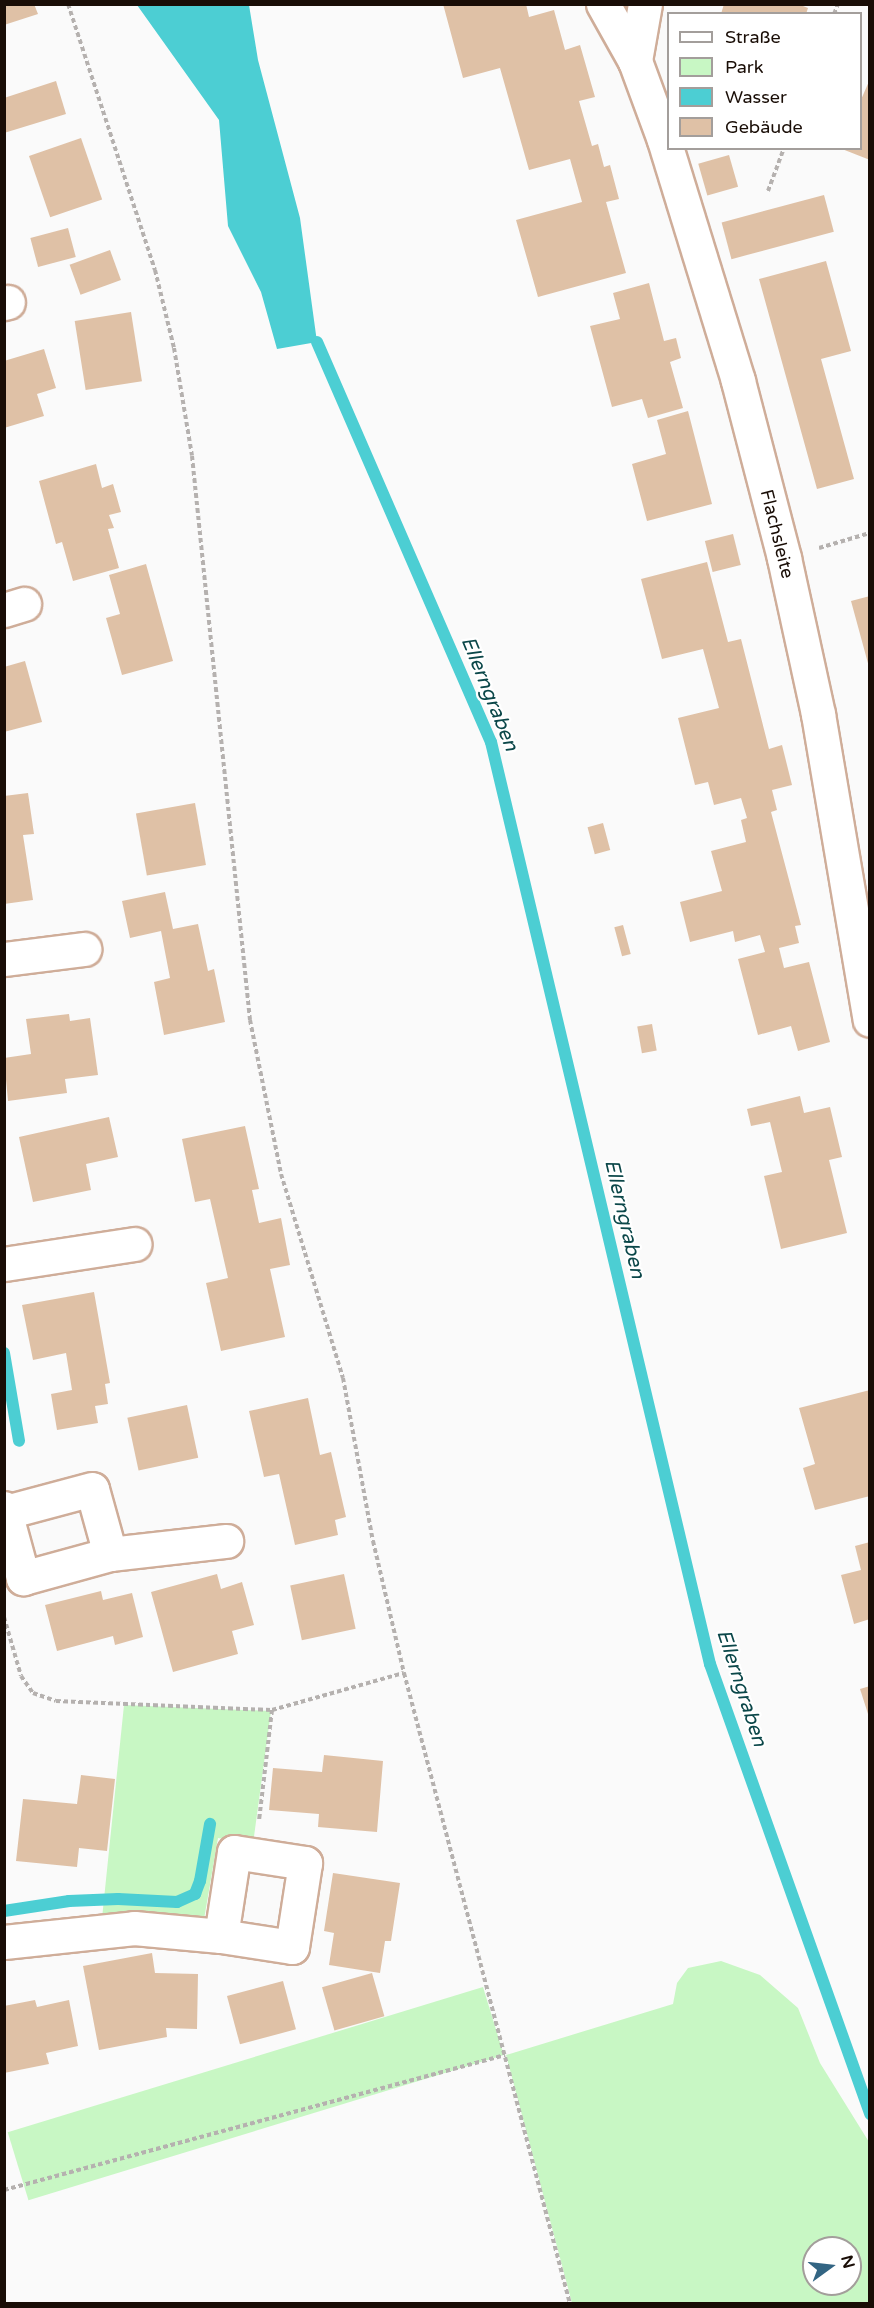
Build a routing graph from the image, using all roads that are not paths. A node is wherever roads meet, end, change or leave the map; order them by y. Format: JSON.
{"nodes":[{"id":1,"x":603,"y":4,"type":"edge"},
{"id":2,"x":645,"y":4,"type":"edge"},
{"id":3,"x":635,"y":61,"type":"junction"},
{"id":4,"x":667,"y":150,"type":"edge"},
{"id":5,"x":667,"y":150,"type":"edge"},
{"id":6,"x":84,"y":949,"type":"dead end"},
{"id":7,"x":4,"y":959,"type":"edge"},
{"id":8,"x":870,"y":1020,"type":"edge"},
{"id":9,"x":134,"y":1244,"type":"dead end"},
{"id":10,"x":4,"y":1264,"type":"edge"},
{"id":11,"x":5,"y":1510,"type":"edge"},
{"id":12,"x":226,"y":1541,"type":"dead end"},
{"id":13,"x":110,"y":1554,"type":"junction"},
{"id":14,"x":221,"y":1936,"type":"junction"},
{"id":15,"x":4,"y":1942,"type":"edge"}],
"edges":[{"from":1,"to":3,"type":"street","name":"Flachsleite"},
{"from":2,"to":3,"type":"street"},
{"from":3,"to":4,"type":"street","name":"Flachsleite"},
{"from":5,"to":8,"type":"street","name":"Flachsleite"},
{"from":6,"to":7,"type":"street"},
{"from":9,"to":10,"type":"street"},
{"from":11,"to":13,"type":"street"},
{"from":11,"to":13,"type":"street"},
{"from":12,"to":13,"type":"street"},
{"from":14,"to":14,"type":"street"},
{"from":14,"to":15,"type":"street"}]}
